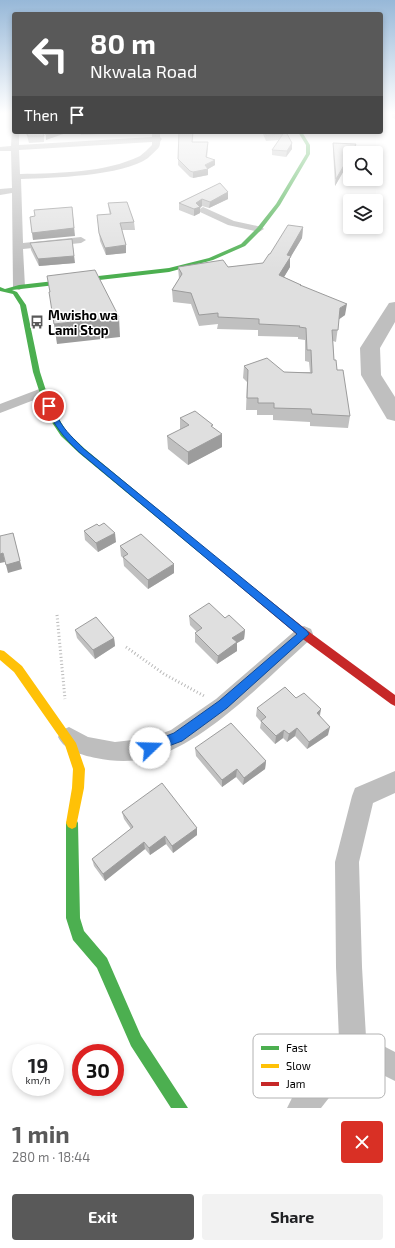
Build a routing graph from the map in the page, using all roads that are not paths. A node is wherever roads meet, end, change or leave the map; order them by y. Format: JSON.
{"nodes":[{"id":1,"x":16,"y":166,"type":"edge"},
{"id":2,"x":123,"y":166,"type":"edge"},
{"id":3,"x":301,"y":166,"type":"edge"},
{"id":4,"x":16,"y":178,"type":"junction"},
{"id":5,"x":17,"y":190,"type":"junction"},
{"id":6,"x":0,"y":192,"type":"edge"},
{"id":7,"x":203,"y":210,"type":"dead end"},
{"id":8,"x":259,"y":229,"type":"junction"},
{"id":9,"x":81,"y":240,"type":"dead end"},
{"id":10,"x":18,"y":246,"type":"junction"},
{"id":11,"x":10,"y":290,"type":"edge"},
{"id":12,"x":42,"y":392,"type":"junction"},
{"id":13,"x":0,"y":409,"type":"edge"},
{"id":14,"x":304,"y":634,"type":"junction"},
{"id":15,"x":0,"y":654,"type":"edge"},
{"id":16,"x":395,"y":701,"type":"edge"},
{"id":17,"x":69,"y":737,"type":"dead end"},
{"id":18,"x":395,"y":782,"type":"edge"},
{"id":19,"x":352,"y":1034,"type":"edge"},
{"id":20,"x":385,"y":1062,"type":"edge"},
{"id":21,"x":395,"y":1067,"type":"edge"},
{"id":22,"x":310,"y":1098,"type":"edge"},
{"id":23,"x":180,"y":1108,"type":"edge"},
{"id":24,"x":302,"y":1108,"type":"edge"}],
"edges":[{"from":1,"to":4,"type":"street"},
{"from":2,"to":4,"type":"street"},
{"from":3,"to":8,"type":"street"},
{"from":4,"to":5,"type":"street"},
{"from":5,"to":6,"type":"street"},
{"from":5,"to":10,"type":"street"},
{"from":7,"to":8,"type":"street"},
{"from":8,"to":11,"type":"street"},
{"from":9,"to":10,"type":"street"},
{"from":10,"to":11,"type":"street"},
{"from":11,"to":12,"type":"street"},
{"from":12,"to":13,"type":"street"},
{"from":12,"to":14,"type":"street"},
{"from":14,"to":16,"type":"street"},
{"from":14,"to":17,"type":"street"},
{"from":15,"to":23,"type":"street"},
{"from":18,"to":19,"type":"street"},
{"from":20,"to":21,"type":"street"},
{"from":22,"to":24,"type":"street"}]}
